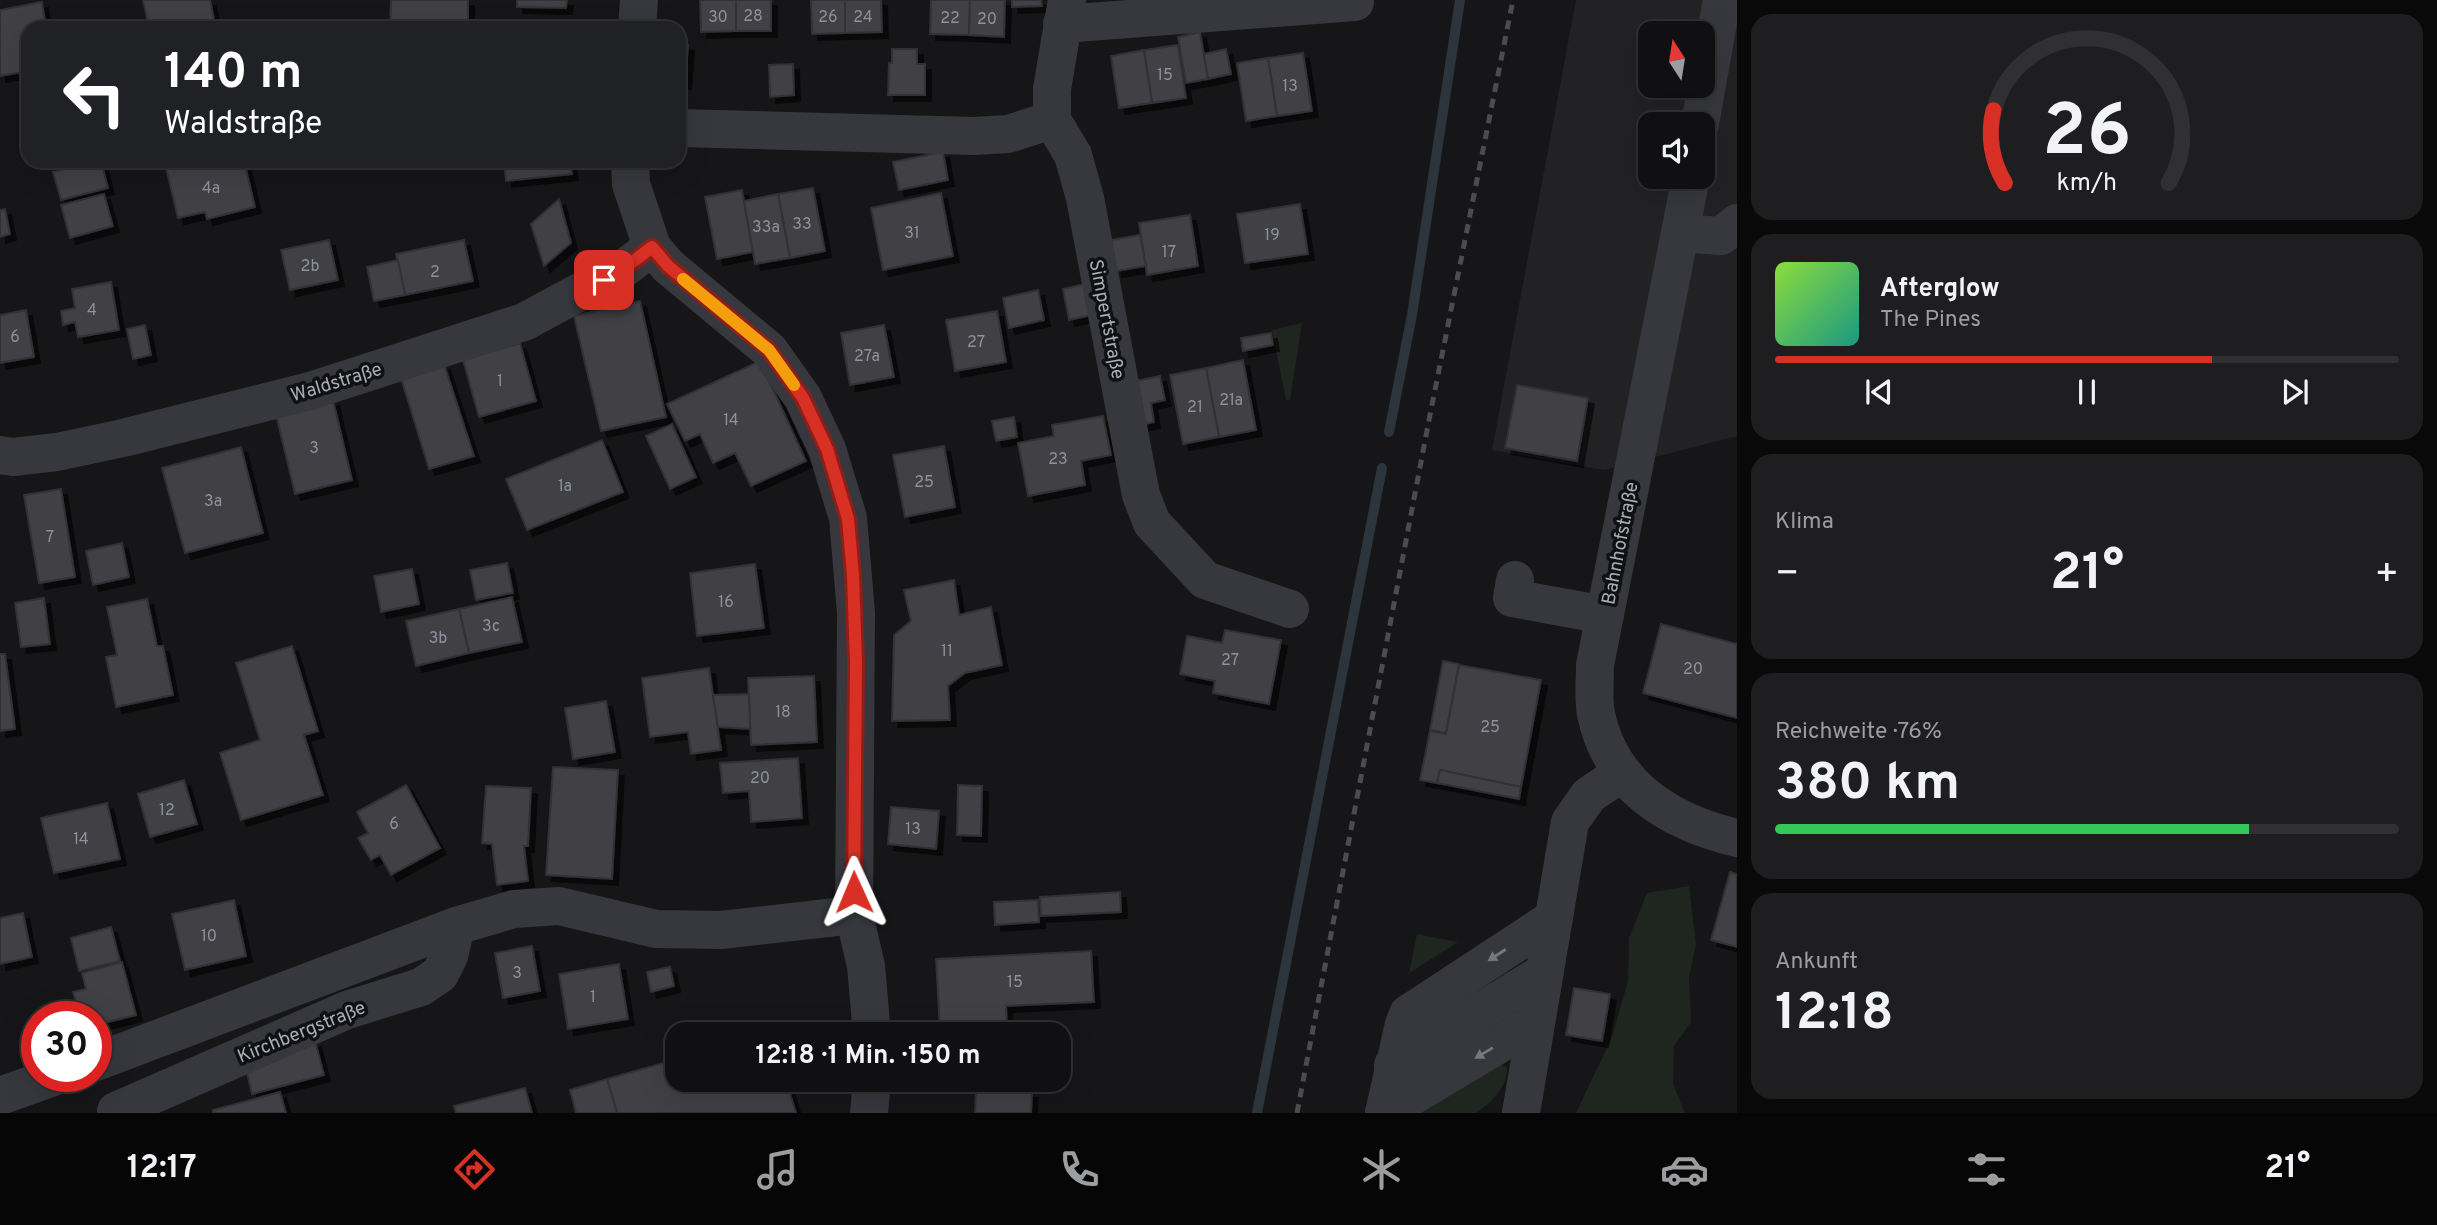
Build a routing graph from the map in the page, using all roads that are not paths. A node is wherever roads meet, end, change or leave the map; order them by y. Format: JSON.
{"nodes":[{"id":1,"x":639,"y":0,"type":"edge"},
{"id":2,"x":1722,"y":0,"type":"edge"},
{"id":3,"x":1355,"y":2,"type":"dead end"},
{"id":4,"x":1065,"y":12,"type":"edge"},
{"id":5,"x":638,"y":21,"type":"edge"},
{"id":6,"x":1702,"y":112,"type":"edge"},
{"id":7,"x":1052,"y":120,"type":"junction"},
{"id":8,"x":686,"y":128,"type":"edge"},
{"id":9,"x":630,"y":168,"type":"edge"},
{"id":10,"x":1689,"y":189,"type":"edge"},
{"id":11,"x":1737,"y":223,"type":"edge"},
{"id":12,"x":1680,"y":233,"type":"junction"},
{"id":13,"x":652,"y":247,"type":"junction"},
{"id":14,"x":0,"y":455,"type":"edge"},
{"id":15,"x":1515,"y":580,"type":"dead end"},
{"id":16,"x":1290,"y":609,"type":"dead end"},
{"id":17,"x":1605,"y":615,"type":"junction"},
{"id":18,"x":1622,"y":774,"type":"junction"},
{"id":19,"x":1737,"y":838,"type":"edge"},
{"id":20,"x":854,"y":915,"type":"junction"},
{"id":21,"x":1554,"y":918,"type":"junction"},
{"id":22,"x":456,"y":926,"type":"junction"},
{"id":23,"x":1545,"y":972,"type":"junction"},
{"id":24,"x":871,"y":1022,"type":"edge"},
{"id":25,"x":1536,"y":1022,"type":"junction"},
{"id":26,"x":112,"y":1056,"type":"edge"},
{"id":27,"x":1394,"y":1065,"type":"junction"},
{"id":28,"x":21,"y":1088,"type":"edge"},
{"id":29,"x":871,"y":1092,"type":"edge"},
{"id":30,"x":0,"y":1096,"type":"edge"},
{"id":31,"x":116,"y":1111,"type":"dead end"},
{"id":32,"x":869,"y":1113,"type":"edge"},
{"id":33,"x":1384,"y":1113,"type":"edge"},
{"id":34,"x":1521,"y":1113,"type":"edge"}],
"edges":[{"from":1,"to":5,"type":"street"},
{"from":2,"to":6,"type":"street"},
{"from":3,"to":4,"type":"street"},
{"from":4,"to":7,"type":"street"},
{"from":7,"to":8,"type":"street"},
{"from":7,"to":16,"type":"street","name":"Simpertstraße"},
{"from":9,"to":13,"type":"street"},
{"from":10,"to":12,"type":"street","name":"Bahnhofstraße"},
{"from":11,"to":12,"type":"street"},
{"from":12,"to":17,"type":"street","name":"Bahnhofstraße"},
{"from":13,"to":14,"type":"street","name":"Waldstraße"},
{"from":13,"to":20,"type":"street"},
{"from":15,"to":17,"type":"street"},
{"from":17,"to":18,"type":"street","name":"Bahnhofstraße"},
{"from":18,"to":19,"type":"street","name":"Bahnhofstraße"},
{"from":18,"to":21,"type":"street"},
{"from":20,"to":22,"type":"street"},
{"from":20,"to":24,"type":"street"},
{"from":21,"to":23,"type":"street"},
{"from":21,"to":27,"type":"street","one_way":true},
{"from":22,"to":26,"type":"street"},
{"from":22,"to":31,"type":"street","name":"Kirchbergstraße"},
{"from":23,"to":25,"type":"street"},
{"from":23,"to":27,"type":"street"},
{"from":25,"to":33,"type":"street","one_way":true},
{"from":25,"to":34,"type":"street"},
{"from":27,"to":33,"type":"street"},
{"from":28,"to":30,"type":"street"},
{"from":29,"to":32,"type":"street"}]}
